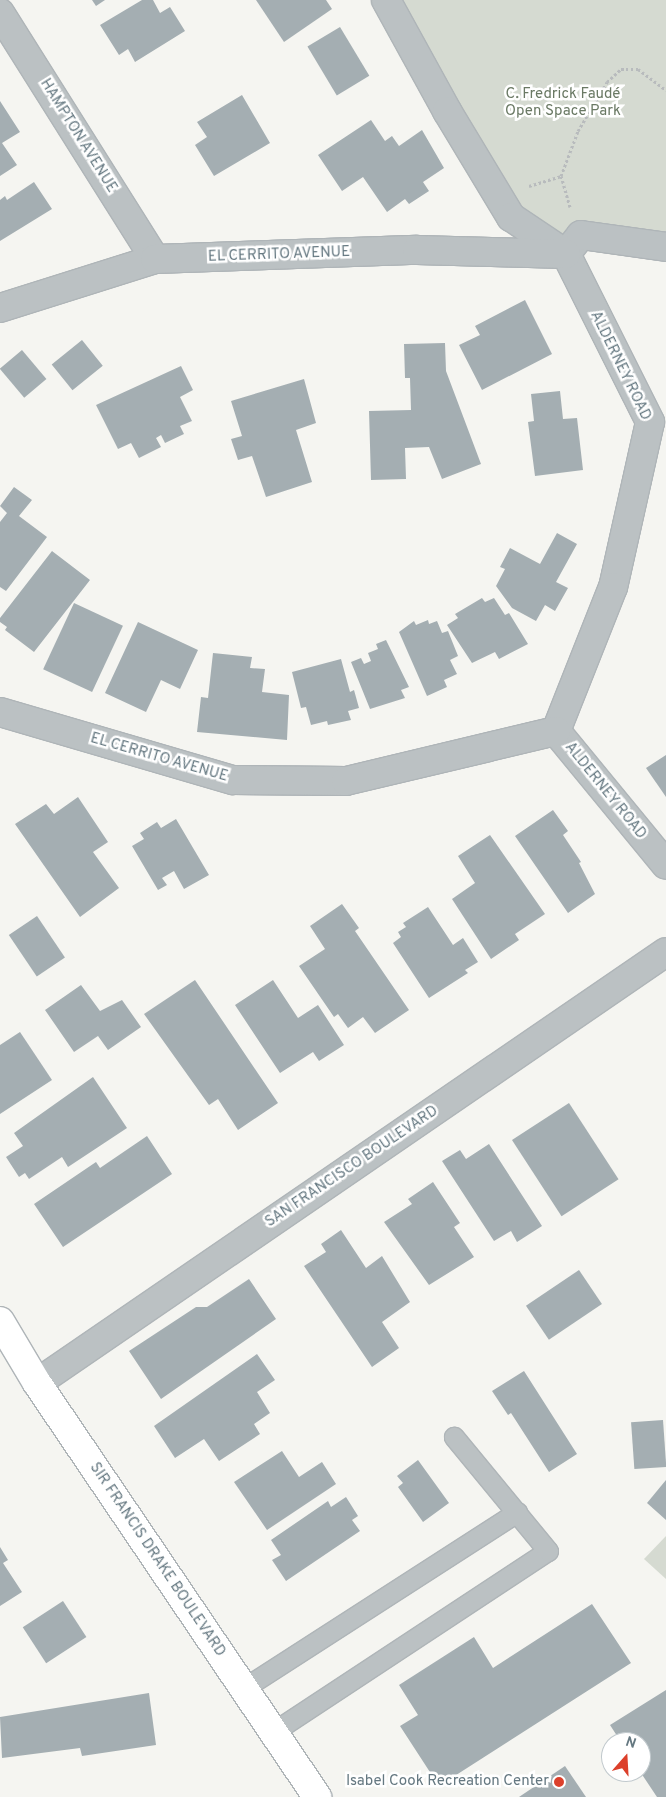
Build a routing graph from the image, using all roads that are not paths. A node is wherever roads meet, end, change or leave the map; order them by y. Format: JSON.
{"nodes":[{"id":1,"x":386,"y":0,"type":"edge"},
{"id":2,"x":0,"y":13,"type":"edge"},
{"id":3,"x":573,"y":245,"type":"junction"},
{"id":4,"x":666,"y":247,"type":"edge"},
{"id":5,"x":155,"y":259,"type":"junction"},
{"id":6,"x":0,"y":308,"type":"edge"},
{"id":7,"x":0,"y":712,"type":"edge"},
{"id":8,"x":556,"y":731,"type":"junction"},
{"id":9,"x":666,"y":865,"type":"edge"},
{"id":10,"x":666,"y":952,"type":"edge"},
{"id":11,"x":0,"y":1321,"type":"edge"},
{"id":12,"x":37,"y":1383,"type":"junction"},
{"id":13,"x":454,"y":1437,"type":"dead end"},
{"id":14,"x":517,"y":1512,"type":"junction"},
{"id":15,"x":244,"y":1688,"type":"junction"},
{"id":16,"x":273,"y":1732,"type":"junction"},
{"id":17,"x":317,"y":1797,"type":"edge"}],
"edges":[{"from":1,"to":3,"type":"street","name":"ALDERNEY ROAD"},
{"from":2,"to":5,"type":"street","name":"HAMPTON AVENUE"},
{"from":3,"to":4,"type":"street","name":"EL CERRITO AVENUE"},
{"from":3,"to":5,"type":"street","name":"EL CERRITO AVENUE"},
{"from":3,"to":8,"type":"street","name":"ALDERNEY ROAD"},
{"from":5,"to":6,"type":"street","name":"EL CERRITO AVENUE"},
{"from":7,"to":8,"type":"street","name":"EL CERRITO AVENUE"},
{"from":8,"to":9,"type":"street","name":"ALDERNEY ROAD"},
{"from":10,"to":12,"type":"street","name":"SAN FRANCISCO BOULEVARD"},
{"from":11,"to":12,"type":"main road","name":"SIR FRANCIS DRAKE BOULEVARD"},
{"from":12,"to":15,"type":"main road","name":"SIR FRANCIS DRAKE BOULEVARD"},
{"from":13,"to":14,"type":"lane"},
{"from":14,"to":15,"type":"lane"},
{"from":14,"to":16,"type":"lane"},
{"from":15,"to":16,"type":"main road","name":"SIR FRANCIS DRAKE BOULEVARD"},
{"from":16,"to":17,"type":"main road","name":"SIR FRANCIS DRAKE BOULEVARD"}]}
